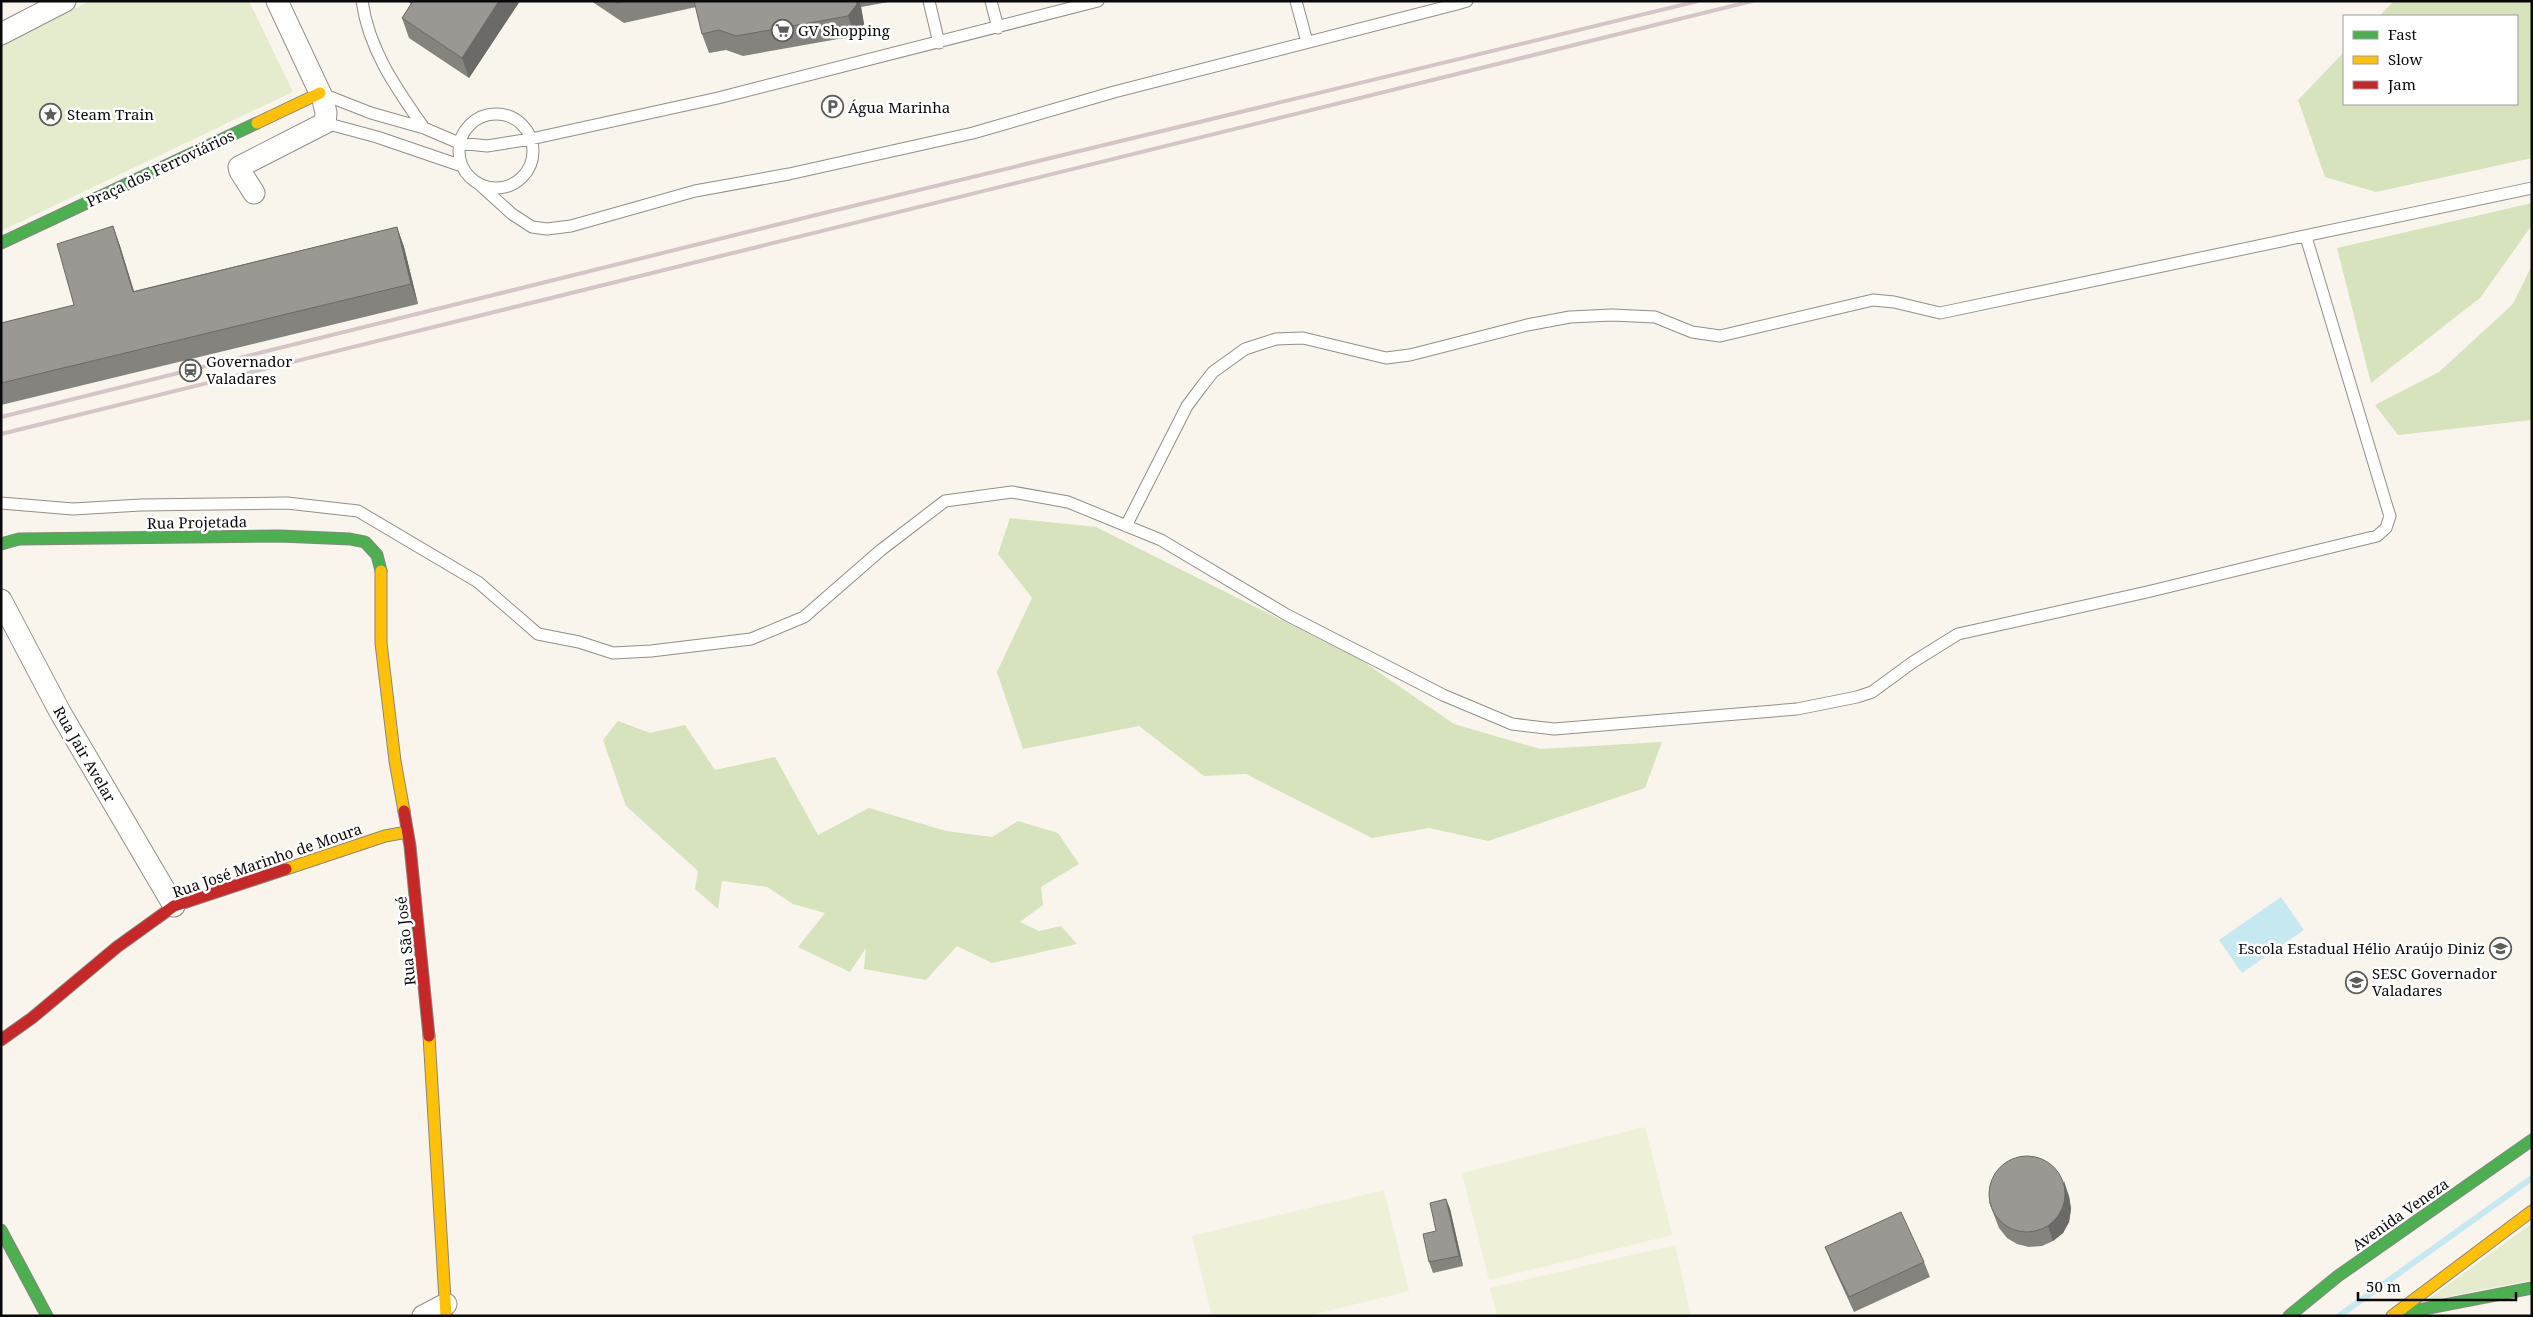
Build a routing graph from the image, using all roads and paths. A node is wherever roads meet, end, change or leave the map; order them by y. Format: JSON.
{"nodes":[{"id":1,"x":65,"y":1,"type":"edge"},
{"id":2,"x":276,"y":1,"type":"edge"},
{"id":3,"x":362,"y":1,"type":"edge"},
{"id":4,"x":929,"y":1,"type":"edge"},
{"id":5,"x":991,"y":1,"type":"edge"},
{"id":6,"x":1098,"y":1,"type":"edge"},
{"id":7,"x":1296,"y":1,"type":"edge"},
{"id":8,"x":1457,"y":2,"type":"edge"},
{"id":9,"x":998,"y":28,"type":"junction"},
{"id":10,"x":1,"y":34,"type":"edge"},
{"id":11,"x":1307,"y":42,"type":"junction"},
{"id":12,"x":940,"y":43,"type":"junction"},
{"id":13,"x":320,"y":93,"type":"junction"},
{"id":14,"x":325,"y":123,"type":"junction"},
{"id":15,"x":424,"y":128,"type":"junction"},
{"id":16,"x":531,"y":139,"type":"junction"},
{"id":17,"x":460,"y":144,"type":"junction"},
{"id":18,"x":462,"y":166,"type":"junction"},
{"id":19,"x":479,"y":184,"type":"junction"},
{"id":20,"x":2532,"y":188,"type":"edge"},
{"id":21,"x":254,"y":193,"type":"dead end"},
{"id":22,"x":2306,"y":237,"type":"junction"},
{"id":23,"x":1,"y":243,"type":"edge"},
{"id":24,"x":1,"y":503,"type":"edge"},
{"id":25,"x":1126,"y":526,"type":"junction"},
{"id":26,"x":1,"y":544,"type":"edge"},
{"id":27,"x":381,"y":566,"type":"joint"},
{"id":28,"x":1,"y":600,"type":"edge"},
{"id":29,"x":407,"y":832,"type":"junction"},
{"id":30,"x":174,"y":906,"type":"junction"},
{"id":31,"x":1,"y":1040,"type":"edge"},
{"id":32,"x":2532,"y":1140,"type":"edge"},
{"id":33,"x":2532,"y":1211,"type":"edge"},
{"id":34,"x":1,"y":1230,"type":"edge"},
{"id":35,"x":2532,"y":1288,"type":"edge"},
{"id":36,"x":446,"y":1310,"type":"edge"},
{"id":37,"x":47,"y":1316,"type":"edge"},
{"id":38,"x":423,"y":1316,"type":"edge"},
{"id":39,"x":2289,"y":1316,"type":"edge"},
{"id":40,"x":2392,"y":1316,"type":"edge"}],
"edges":[{"from":1,"to":10,"type":"street"},
{"from":2,"to":13,"type":"street"},
{"from":3,"to":15,"type":"lane"},
{"from":4,"to":12,"type":"lane"},
{"from":5,"to":9,"type":"lane"},
{"from":6,"to":9,"type":"lane"},
{"from":7,"to":11,"type":"lane"},
{"from":8,"to":11,"type":"lane"},
{"from":9,"to":12,"type":"lane"},
{"from":11,"to":19,"type":"lane"},
{"from":12,"to":16,"type":"lane"},
{"from":13,"to":14,"type":"street"},
{"from":13,"to":15,"type":"lane"},
{"from":13,"to":23,"type":"street","name":"Praça dos Ferroviários"},
{"from":14,"to":18,"type":"lane"},
{"from":14,"to":21,"type":"street"},
{"from":15,"to":17,"type":"lane"},
{"from":16,"to":17,"type":"lane"},
{"from":16,"to":17,"type":"lane"},
{"from":16,"to":19,"type":"lane"},
{"from":17,"to":18,"type":"lane"},
{"from":18,"to":19,"type":"lane"},
{"from":20,"to":22,"type":"lane"},
{"from":22,"to":25,"type":"lane"},
{"from":22,"to":25,"type":"lane"},
{"from":24,"to":25,"type":"lane"},
{"from":26,"to":27,"type":"street","name":"Rua Projetada"},
{"from":27,"to":29,"type":"street","name":"Rua São José"},
{"from":28,"to":30,"type":"street","name":"Rua Jair Avelar"},
{"from":29,"to":30,"type":"street","name":"Rua José Marinho de Moura"},
{"from":29,"to":36,"type":"street","name":"Rua São José"},
{"from":30,"to":31,"type":"street","name":"Rua José Marinho de Moura"},
{"from":32,"to":39,"type":"street","name":"Avenida Veneza"},
{"from":33,"to":40,"type":"street"},
{"from":34,"to":37,"type":"street"},
{"from":35,"to":40,"type":"street"},
{"from":36,"to":38,"type":"street"}]}
